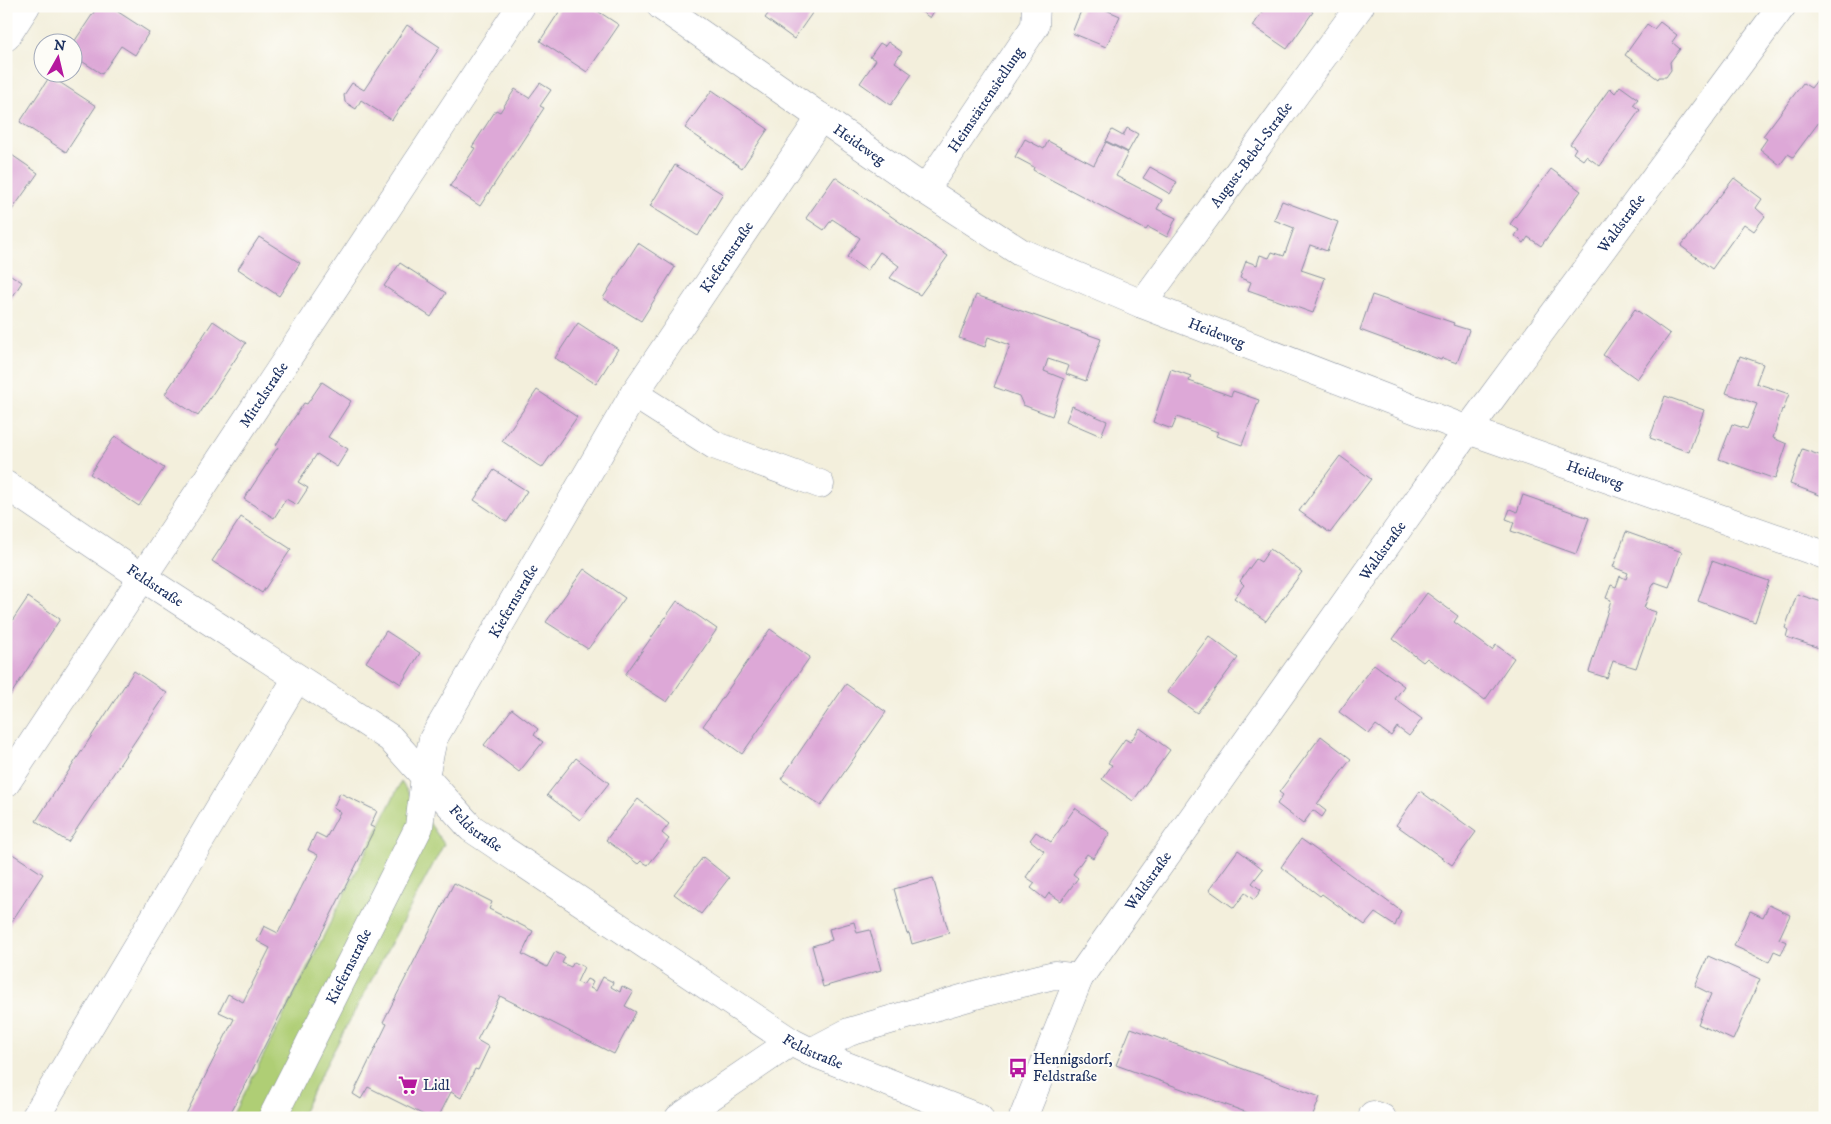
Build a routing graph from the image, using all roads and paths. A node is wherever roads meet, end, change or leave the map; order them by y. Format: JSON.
{"nodes":[{"id":1,"x":26,"y":6,"type":"edge"},
{"id":2,"x":521,"y":6,"type":"edge"},
{"id":3,"x":661,"y":6,"type":"edge"},
{"id":4,"x":1036,"y":6,"type":"edge"},
{"id":5,"x":1360,"y":6,"type":"edge"},
{"id":6,"x":1782,"y":6,"type":"edge"},
{"id":7,"x":6,"y":37,"type":"edge"},
{"id":8,"x":821,"y":117,"type":"junction"},
{"id":9,"x":925,"y":190,"type":"junction"},
{"id":10,"x":1142,"y":304,"type":"junction"},
{"id":11,"x":634,"y":394,"type":"junction"},
{"id":12,"x":1468,"y":430,"type":"junction"},
{"id":13,"x":820,"y":484,"type":"dead end"},
{"id":14,"x":6,"y":485,"type":"edge"},
{"id":15,"x":1825,"y":556,"type":"edge"},
{"id":16,"x":142,"y":577,"type":"junction"},
{"id":17,"x":297,"y":678,"type":"junction"},
{"id":18,"x":425,"y":776,"type":"junction"},
{"id":19,"x":6,"y":783,"type":"edge"},
{"id":20,"x":1079,"y":978,"type":"junction"},
{"id":21,"x":801,"y":1047,"type":"junction"},
{"id":22,"x":35,"y":1118,"type":"edge"},
{"id":23,"x":272,"y":1118,"type":"edge"},
{"id":24,"x":679,"y":1118,"type":"edge"},
{"id":25,"x":979,"y":1118,"type":"edge"},
{"id":26,"x":1024,"y":1118,"type":"edge"}],
"edges":[{"from":1,"to":7,"type":"street"},
{"from":2,"to":16,"type":"street","name":"Mittelstraße"},
{"from":3,"to":8,"type":"street","name":"Heideweg"},
{"from":4,"to":9,"type":"street","name":"Heimstättensiedlung"},
{"from":5,"to":10,"type":"street","name":"August-Bebel-Straße"},
{"from":6,"to":12,"type":"street","name":"Waldstraße"},
{"from":8,"to":9,"type":"street","name":"Heideweg"},
{"from":8,"to":11,"type":"street","name":"Kiefernstraße"},
{"from":9,"to":10,"type":"street","name":"Heideweg"},
{"from":10,"to":12,"type":"street","name":"Heideweg"},
{"from":11,"to":13,"type":"street"},
{"from":11,"to":18,"type":"street","name":"Kiefernstraße"},
{"from":12,"to":15,"type":"street","name":"Heideweg"},
{"from":12,"to":20,"type":"street","name":"Waldstraße"},
{"from":14,"to":16,"type":"street","name":"Feldstraße"},
{"from":16,"to":17,"type":"street","name":"Feldstraße"},
{"from":16,"to":19,"type":"street","name":"Mittelstraße"},
{"from":17,"to":18,"type":"street","name":"Feldstraße"},
{"from":17,"to":22,"type":"street"},
{"from":18,"to":21,"type":"street","name":"Feldstraße"},
{"from":18,"to":23,"type":"street","name":"Kiefernstraße"},
{"from":20,"to":21,"type":"street"},
{"from":20,"to":26,"type":"street","name":"Waldstraße"},
{"from":21,"to":24,"type":"street"},
{"from":21,"to":25,"type":"street","name":"Feldstraße"}]}
